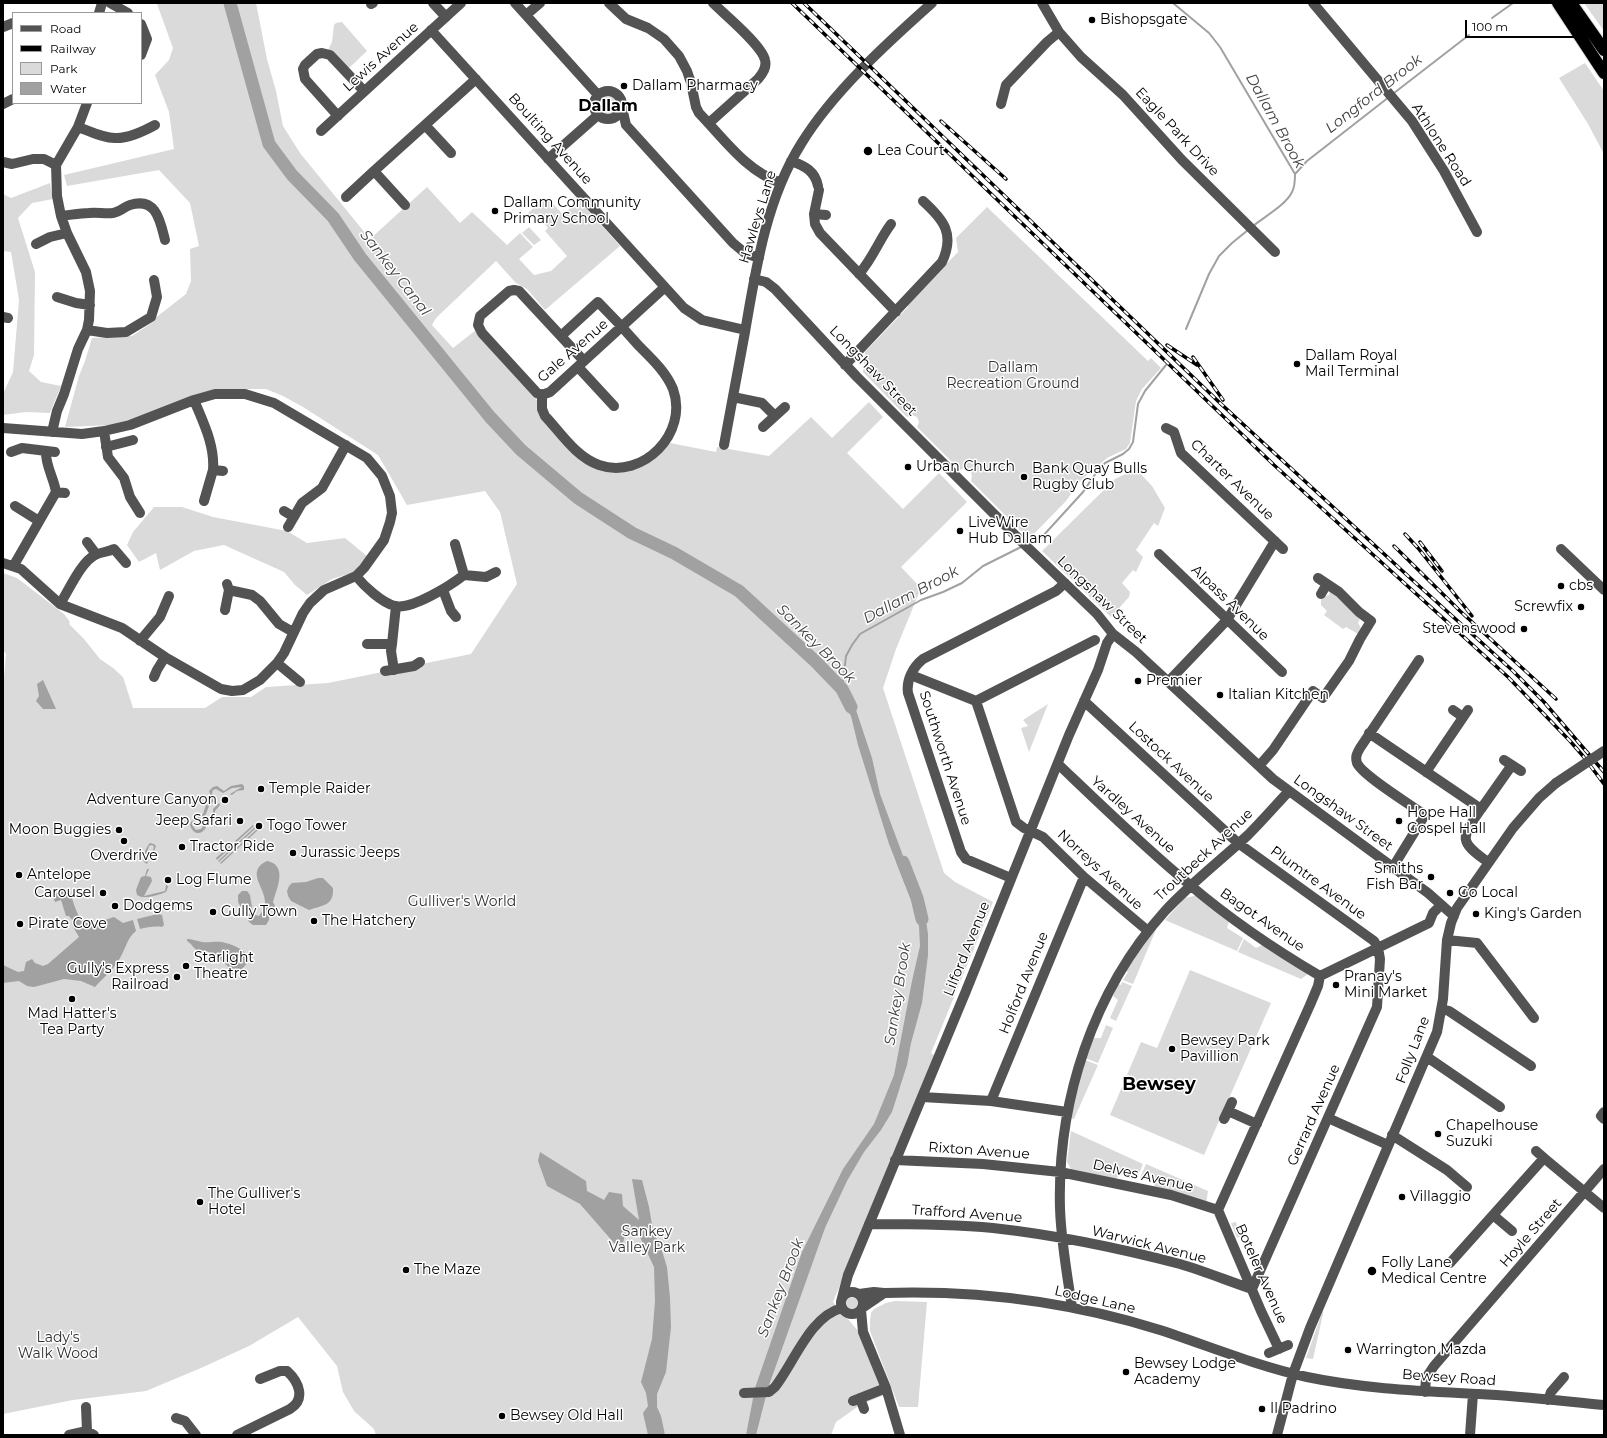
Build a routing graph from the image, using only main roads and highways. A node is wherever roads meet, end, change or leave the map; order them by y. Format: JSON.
{"nodes":[{"id":1,"x":1558,"y":3,"type":"edge"},
{"id":2,"x":1571,"y":3,"type":"edge"},
{"id":3,"x":1604,"y":50,"type":"edge"},
{"id":4,"x":1604,"y":73,"type":"edge"}],
"edges":[{"from":1,"to":4,"type":"highway"},
{"from":2,"to":3,"type":"highway"}]}
